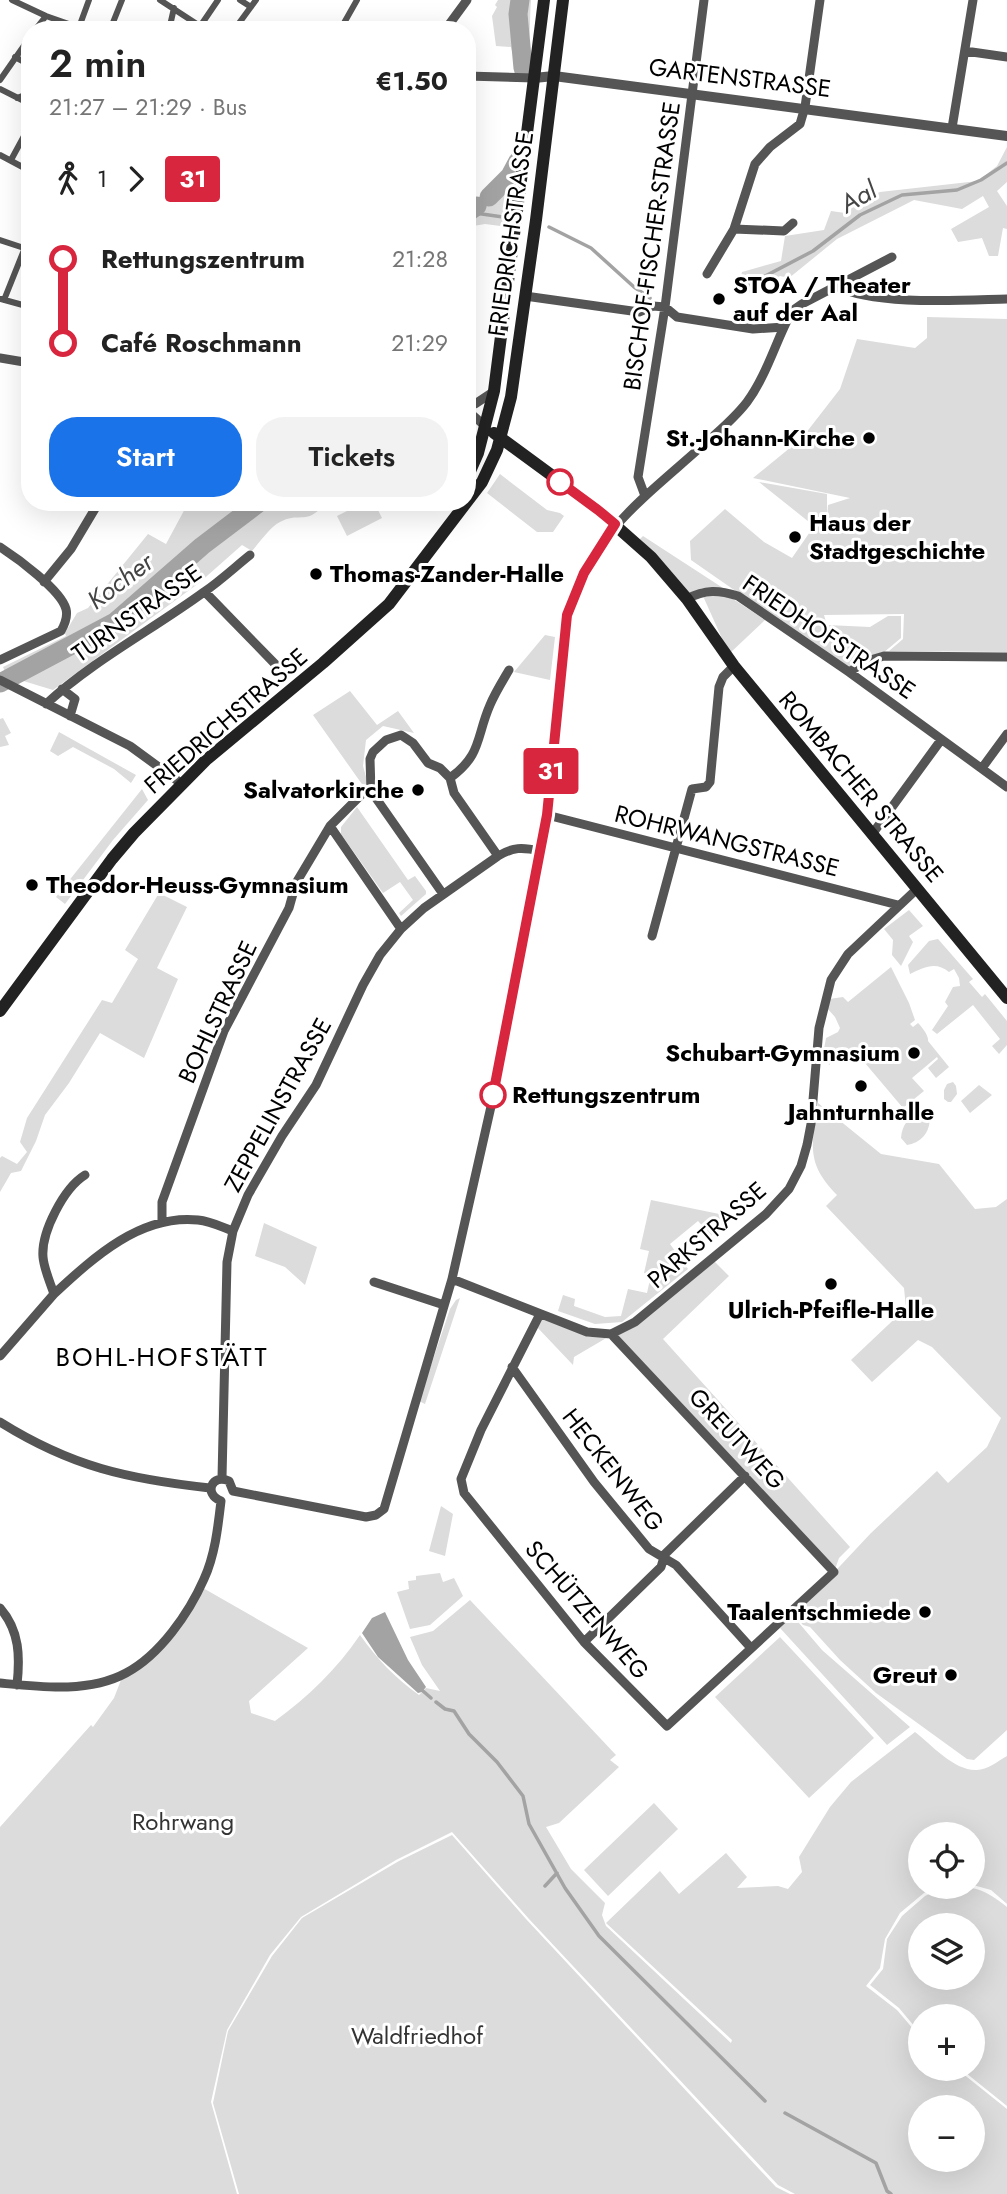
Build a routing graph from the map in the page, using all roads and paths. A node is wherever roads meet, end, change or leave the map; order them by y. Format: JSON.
{"nodes":[{"id":1,"x":12,"y":0,"type":"edge"},
{"id":2,"x":89,"y":0,"type":"edge"},
{"id":3,"x":122,"y":0,"type":"edge"},
{"id":4,"x":160,"y":0,"type":"edge"},
{"id":5,"x":218,"y":0,"type":"edge"},
{"id":6,"x":240,"y":0,"type":"edge"},
{"id":7,"x":256,"y":0,"type":"edge"},
{"id":8,"x":356,"y":0,"type":"edge"},
{"id":9,"x":467,"y":0,"type":"edge"},
{"id":10,"x":544,"y":0,"type":"edge"},
{"id":11,"x":563,"y":0,"type":"edge"},
{"id":12,"x":704,"y":0,"type":"edge"},
{"id":13,"x":820,"y":0,"type":"edge"},
{"id":14,"x":973,"y":0,"type":"edge"},
{"id":15,"x":251,"y":7,"type":"junction"},
{"id":16,"x":174,"y":8,"type":"junction"},
{"id":17,"x":46,"y":16,"type":"junction"},
{"id":18,"x":42,"y":21,"type":"edge"},
{"id":19,"x":59,"y":21,"type":"edge"},
{"id":20,"x":83,"y":21,"type":"edge"},
{"id":21,"x":114,"y":21,"type":"edge"},
{"id":22,"x":171,"y":21,"type":"edge"},
{"id":23,"x":195,"y":21,"type":"edge"},
{"id":24,"x":206,"y":21,"type":"edge"},
{"id":25,"x":241,"y":21,"type":"edge"},
{"id":26,"x":345,"y":21,"type":"edge"},
{"id":27,"x":452,"y":21,"type":"edge"},
{"id":28,"x":21,"y":49,"type":"edge"},
{"id":29,"x":965,"y":51,"type":"junction"},
{"id":30,"x":15,"y":57,"type":"junction"},
{"id":31,"x":1007,"y":57,"type":"edge"},
{"id":32,"x":21,"y":60,"type":"edge"},
{"id":33,"x":476,"y":76,"type":"edge"},
{"id":34,"x":554,"y":76,"type":"junction"},
{"id":35,"x":534,"y":78,"type":"junction"},
{"id":36,"x":0,"y":80,"type":"edge"},
{"id":37,"x":0,"y":89,"type":"edge"},
{"id":38,"x":692,"y":93,"type":"junction"},
{"id":39,"x":21,"y":97,"type":"edge"},
{"id":40,"x":18,"y":98,"type":"junction"},
{"id":41,"x":21,"y":100,"type":"edge"},
{"id":42,"x":805,"y":107,"type":"junction"},
{"id":43,"x":952,"y":128,"type":"junction"},
{"id":44,"x":1007,"y":136,"type":"edge"},
{"id":45,"x":21,"y":142,"type":"edge"},
{"id":46,"x":0,"y":155,"type":"edge"},
{"id":47,"x":11,"y":160,"type":"junction"},
{"id":48,"x":21,"y":166,"type":"edge"},
{"id":49,"x":793,"y":223,"type":"dead end"},
{"id":50,"x":734,"y":229,"type":"junction"},
{"id":51,"x":0,"y":240,"type":"edge"},
{"id":52,"x":21,"y":245,"type":"edge"},
{"id":53,"x":21,"y":257,"type":"edge"},
{"id":54,"x":892,"y":257,"type":"dead end"},
{"id":55,"x":707,"y":274,"type":"dead end"},
{"id":56,"x":836,"y":286,"type":"junction"},
{"id":57,"x":525,"y":296,"type":"junction"},
{"id":58,"x":2,"y":299,"type":"edge"},
{"id":59,"x":1007,"y":299,"type":"edge"},
{"id":60,"x":21,"y":304,"type":"edge"},
{"id":61,"x":665,"y":307,"type":"junction"},
{"id":62,"x":783,"y":327,"type":"junction"},
{"id":63,"x":0,"y":358,"type":"edge"},
{"id":64,"x":21,"y":362,"type":"edge"},
{"id":65,"x":495,"y":386,"type":"junction"},
{"id":66,"x":512,"y":387,"type":"junction"},
{"id":67,"x":476,"y":404,"type":"edge"},
{"id":68,"x":476,"y":419,"type":"edge"},
{"id":69,"x":486,"y":427,"type":"junction"},
{"id":70,"x":500,"y":439,"type":"junction"},
{"id":71,"x":476,"y":454,"type":"edge"},
{"id":72,"x":476,"y":490,"type":"edge"},
{"id":73,"x":645,"y":496,"type":"junction"},
{"id":74,"x":94,"y":511,"type":"edge"},
{"id":75,"x":452,"y":511,"type":"edge"},
{"id":76,"x":460,"y":511,"type":"edge"},
{"id":77,"x":615,"y":525,"type":"junction"},
{"id":78,"x":439,"y":539,"type":"junction"},
{"id":79,"x":0,"y":547,"type":"edge"},
{"id":80,"x":250,"y":555,"type":"dead end"},
{"id":81,"x":44,"y":582,"type":"junction"},
{"id":82,"x":205,"y":592,"type":"junction"},
{"id":83,"x":687,"y":599,"type":"junction"},
{"id":84,"x":1007,"y":657,"type":"edge"},
{"id":85,"x":0,"y":660,"type":"edge"},
{"id":86,"x":277,"y":666,"type":"dead end"},
{"id":87,"x":734,"y":666,"type":"junction"},
{"id":88,"x":509,"y":670,"type":"dead end"},
{"id":89,"x":849,"y":672,"type":"junction"},
{"id":90,"x":0,"y":680,"type":"edge"},
{"id":91,"x":62,"y":689,"type":"junction"},
{"id":92,"x":46,"y":704,"type":"junction"},
{"id":93,"x":70,"y":716,"type":"junction"},
{"id":94,"x":1007,"y":734,"type":"edge"},
{"id":95,"x":941,"y":740,"type":"junction"},
{"id":96,"x":982,"y":768,"type":"junction"},
{"id":97,"x":450,"y":778,"type":"junction"},
{"id":98,"x":182,"y":784,"type":"junction"},
{"id":99,"x":1007,"y":787,"type":"edge"},
{"id":100,"x":372,"y":791,"type":"junction"},
{"id":101,"x":547,"y":815,"type":"junction"},
{"id":102,"x":330,"y":826,"type":"junction"},
{"id":103,"x":873,"y":833,"type":"junction"},
{"id":104,"x":675,"y":849,"type":"junction"},
{"id":105,"x":540,"y":851,"type":"junction"},
{"id":106,"x":498,"y":856,"type":"junction"},
{"id":107,"x":918,"y":888,"type":"junction"},
{"id":108,"x":443,"y":894,"type":"junction"},
{"id":109,"x":898,"y":905,"type":"junction"},
{"id":110,"x":401,"y":929,"type":"junction"},
{"id":111,"x":652,"y":936,"type":"dead end"},
{"id":112,"x":1005,"y":991,"type":"edge"},
{"id":113,"x":0,"y":1010,"type":"edge"},
{"id":114,"x":85,"y":1175,"type":"dead end"},
{"id":115,"x":162,"y":1221,"type":"junction"},
{"id":116,"x":233,"y":1231,"type":"junction"},
{"id":117,"x":453,"y":1279,"type":"junction"},
{"id":118,"x":374,"y":1282,"type":"dead end"},
{"id":119,"x":54,"y":1294,"type":"junction"},
{"id":120,"x":444,"y":1305,"type":"junction"},
{"id":121,"x":540,"y":1314,"type":"junction"},
{"id":122,"x":611,"y":1334,"type":"junction"},
{"id":123,"x":0,"y":1356,"type":"edge"},
{"id":124,"x":512,"y":1367,"type":"junction"},
{"id":125,"x":0,"y":1422,"type":"edge"},
{"id":126,"x":745,"y":1476,"type":"junction"},
{"id":127,"x":222,"y":1478,"type":"junction"},
{"id":128,"x":211,"y":1488,"type":"junction"},
{"id":129,"x":233,"y":1491,"type":"junction"},
{"id":130,"x":221,"y":1501,"type":"junction"},
{"id":131,"x":664,"y":1557,"type":"junction"},
{"id":132,"x":834,"y":1572,"type":"joint"},
{"id":133,"x":0,"y":1608,"type":"edge"},
{"id":134,"x":584,"y":1642,"type":"junction"},
{"id":135,"x":751,"y":1648,"type":"junction"},
{"id":136,"x":0,"y":1684,"type":"edge"},
{"id":137,"x":17,"y":1685,"type":"junction"}],
"edges":[{"from":1,"to":17,"type":"street"},
{"from":2,"to":20,"type":"street"},
{"from":3,"to":21,"type":"street"},
{"from":4,"to":16,"type":"street"},
{"from":5,"to":24,"type":"street"},
{"from":6,"to":15,"type":"street"},
{"from":7,"to":15,"type":"street"},
{"from":8,"to":26,"type":"street"},
{"from":9,"to":27,"type":"street"},
{"from":10,"to":35,"type":"main road","name":"FRIEDRICHSTRASSE"},
{"from":11,"to":34,"type":"main road","name":"FRIEDRICHSTRASSE"},
{"from":12,"to":38,"type":"street","name":"BISCHOF-FISCHER-STRASSE"},
{"from":13,"to":42,"type":"street"},
{"from":14,"to":29,"type":"street"},
{"from":15,"to":25,"type":"street"},
{"from":16,"to":22,"type":"street"},
{"from":16,"to":23,"type":"street"},
{"from":17,"to":18,"type":"street"},
{"from":17,"to":19,"type":"street"},
{"from":28,"to":30,"type":"street"},
{"from":29,"to":31,"type":"street"},
{"from":29,"to":43,"type":"street"},
{"from":30,"to":32,"type":"street"},
{"from":30,"to":36,"type":"street"},
{"from":33,"to":35,"type":"street","name":"GARTENSTRASSE"},
{"from":34,"to":35,"type":"street","name":"GARTENSTRASSE"},
{"from":34,"to":38,"type":"street","name":"GARTENSTRASSE"},
{"from":34,"to":57,"type":"main road","name":"FRIEDRICHSTRASSE"},
{"from":35,"to":65,"type":"main road","name":"FRIEDRICHSTRASSE"},
{"from":37,"to":40,"type":"street"},
{"from":38,"to":42,"type":"street","name":"GARTENSTRASSE"},
{"from":38,"to":61,"type":"street","name":"BISCHOF-FISCHER-STRASSE"},
{"from":39,"to":40,"type":"street"},
{"from":40,"to":41,"type":"street"},
{"from":42,"to":43,"type":"street","name":"GARTENSTRASSE"},
{"from":42,"to":50,"type":"street"},
{"from":43,"to":44,"type":"street","name":"GARTENSTRASSE"},
{"from":45,"to":47,"type":"street"},
{"from":46,"to":47,"type":"street"},
{"from":47,"to":48,"type":"street"},
{"from":49,"to":50,"type":"street"},
{"from":50,"to":55,"type":"street"},
{"from":51,"to":52,"type":"street"},
{"from":53,"to":58,"type":"street"},
{"from":54,"to":56,"type":"street"},
{"from":56,"to":59,"type":"street"},
{"from":56,"to":62,"type":"street"},
{"from":57,"to":61,"type":"street"},
{"from":57,"to":66,"type":"main road","name":"FRIEDRICHSTRASSE"},
{"from":58,"to":60,"type":"street"},
{"from":61,"to":62,"type":"street"},
{"from":61,"to":73,"type":"street","name":"BISCHOF-FISCHER-STRASSE"},
{"from":62,"to":73,"type":"street"},
{"from":63,"to":64,"type":"street"},
{"from":65,"to":66,"type":"main road"},
{"from":65,"to":67,"type":"street"},
{"from":65,"to":69,"type":"main road","name":"FRIEDRICHSTRASSE"},
{"from":66,"to":70,"type":"main road","name":"FRIEDRICHSTRASSE"},
{"from":68,"to":69,"type":"street"},
{"from":69,"to":70,"type":"main road"},
{"from":69,"to":71,"type":"main road","name":"FRIEDRICHSTRASSE"},
{"from":70,"to":72,"type":"main road","name":"FRIEDRICHSTRASSE"},
{"from":70,"to":77,"type":"main road"},
{"from":73,"to":77,"type":"street"},
{"from":74,"to":81,"type":"street"},
{"from":75,"to":78,"type":"main road","name":"FRIEDRICHSTRASSE"},
{"from":76,"to":78,"type":"main road","name":"FRIEDRICHSTRASSE"},
{"from":77,"to":83,"type":"main road"},
{"from":77,"to":101,"type":"street"},
{"from":78,"to":98,"type":"main road","name":"FRIEDRICHSTRASSE"},
{"from":79,"to":81,"type":"street"},
{"from":80,"to":82,"type":"street","name":"TURNSTRASSE"},
{"from":81,"to":85,"type":"street"},
{"from":82,"to":86,"type":"street"},
{"from":82,"to":91,"type":"street","name":"TURNSTRASSE"},
{"from":83,"to":87,"type":"main road","name":"ROMBACHER STRASSE"},
{"from":83,"to":89,"type":"street","name":"FRIEDHOFSTRASSE"},
{"from":84,"to":89,"type":"street"},
{"from":87,"to":103,"type":"main road","name":"ROMBACHER STRASSE"},
{"from":87,"to":104,"type":"street"},
{"from":88,"to":97,"type":"street"},
{"from":89,"to":95,"type":"street","name":"FRIEDHOFSTRASSE"},
{"from":90,"to":92,"type":"street"},
{"from":91,"to":92,"type":"street","name":"TURNSTRASSE"},
{"from":91,"to":93,"type":"street"},
{"from":92,"to":93,"type":"street"},
{"from":93,"to":98,"type":"street"},
{"from":94,"to":96,"type":"street"},
{"from":95,"to":96,"type":"street","name":"FRIEDHOFSTRASSE"},
{"from":95,"to":103,"type":"street"},
{"from":96,"to":99,"type":"street","name":"FRIEDHOFSTRASSE"},
{"from":97,"to":100,"type":"street"},
{"from":97,"to":106,"type":"street"},
{"from":98,"to":113,"type":"main road","name":"FRIEDRICHSTRASSE"},
{"from":100,"to":102,"type":"street","name":"BOHLSTRASSE"},
{"from":100,"to":108,"type":"street"},
{"from":101,"to":104,"type":"street","name":"ROHRWANGSTRASSE"},
{"from":101,"to":105,"type":"street"},
{"from":102,"to":110,"type":"street"},
{"from":102,"to":115,"type":"street","name":"BOHLSTRASSE"},
{"from":103,"to":107,"type":"main road","name":"ROMBACHER STRASSE"},
{"from":104,"to":109,"type":"street","name":"ROHRWANGSTRASSE"},
{"from":104,"to":111,"type":"street"},
{"from":105,"to":106,"type":"street","name":"ZEPPELINSTRASSE"},
{"from":105,"to":117,"type":"street"},
{"from":106,"to":108,"type":"street","name":"ZEPPELINSTRASSE"},
{"from":107,"to":109,"type":"street","name":"PARKSTRASSE"},
{"from":107,"to":112,"type":"main road","name":"ROMBACHER STRASSE"},
{"from":108,"to":110,"type":"street","name":"ZEPPELINSTRASSE"},
{"from":109,"to":122,"type":"street","name":"PARKSTRASSE"},
{"from":110,"to":116,"type":"street","name":"ZEPPELINSTRASSE"},
{"from":114,"to":119,"type":"street"},
{"from":115,"to":116,"type":"street"},
{"from":115,"to":119,"type":"street"},
{"from":116,"to":127,"type":"street","name":"ZEPPELINSTRASSE"},
{"from":117,"to":120,"type":"street"},
{"from":117,"to":121,"type":"street"},
{"from":118,"to":120,"type":"street"},
{"from":119,"to":123,"type":"street"},
{"from":120,"to":129,"type":"street"},
{"from":121,"to":122,"type":"street"},
{"from":121,"to":124,"type":"street","name":"SCHÜTZENWEG"},
{"from":122,"to":126,"type":"street","name":"GREUTWEG"},
{"from":124,"to":131,"type":"street","name":"HECKENWEG"},
{"from":124,"to":134,"type":"street","name":"SCHÜTZENWEG"},
{"from":125,"to":128,"type":"street"},
{"from":126,"to":131,"type":"street"},
{"from":126,"to":132,"type":"street","name":"GREUTWEG"},
{"from":127,"to":128,"type":"street"},
{"from":127,"to":129,"type":"street"},
{"from":128,"to":130,"type":"street"},
{"from":129,"to":130,"type":"street"},
{"from":130,"to":137,"type":"street"},
{"from":131,"to":134,"type":"street"},
{"from":131,"to":135,"type":"street","name":"HECKENWEG"},
{"from":132,"to":135,"type":"street","name":"SCHÜTZENWEG"},
{"from":133,"to":137,"type":"street"},
{"from":134,"to":135,"type":"street","name":"SCHÜTZENWEG"},
{"from":136,"to":137,"type":"street"}]}
